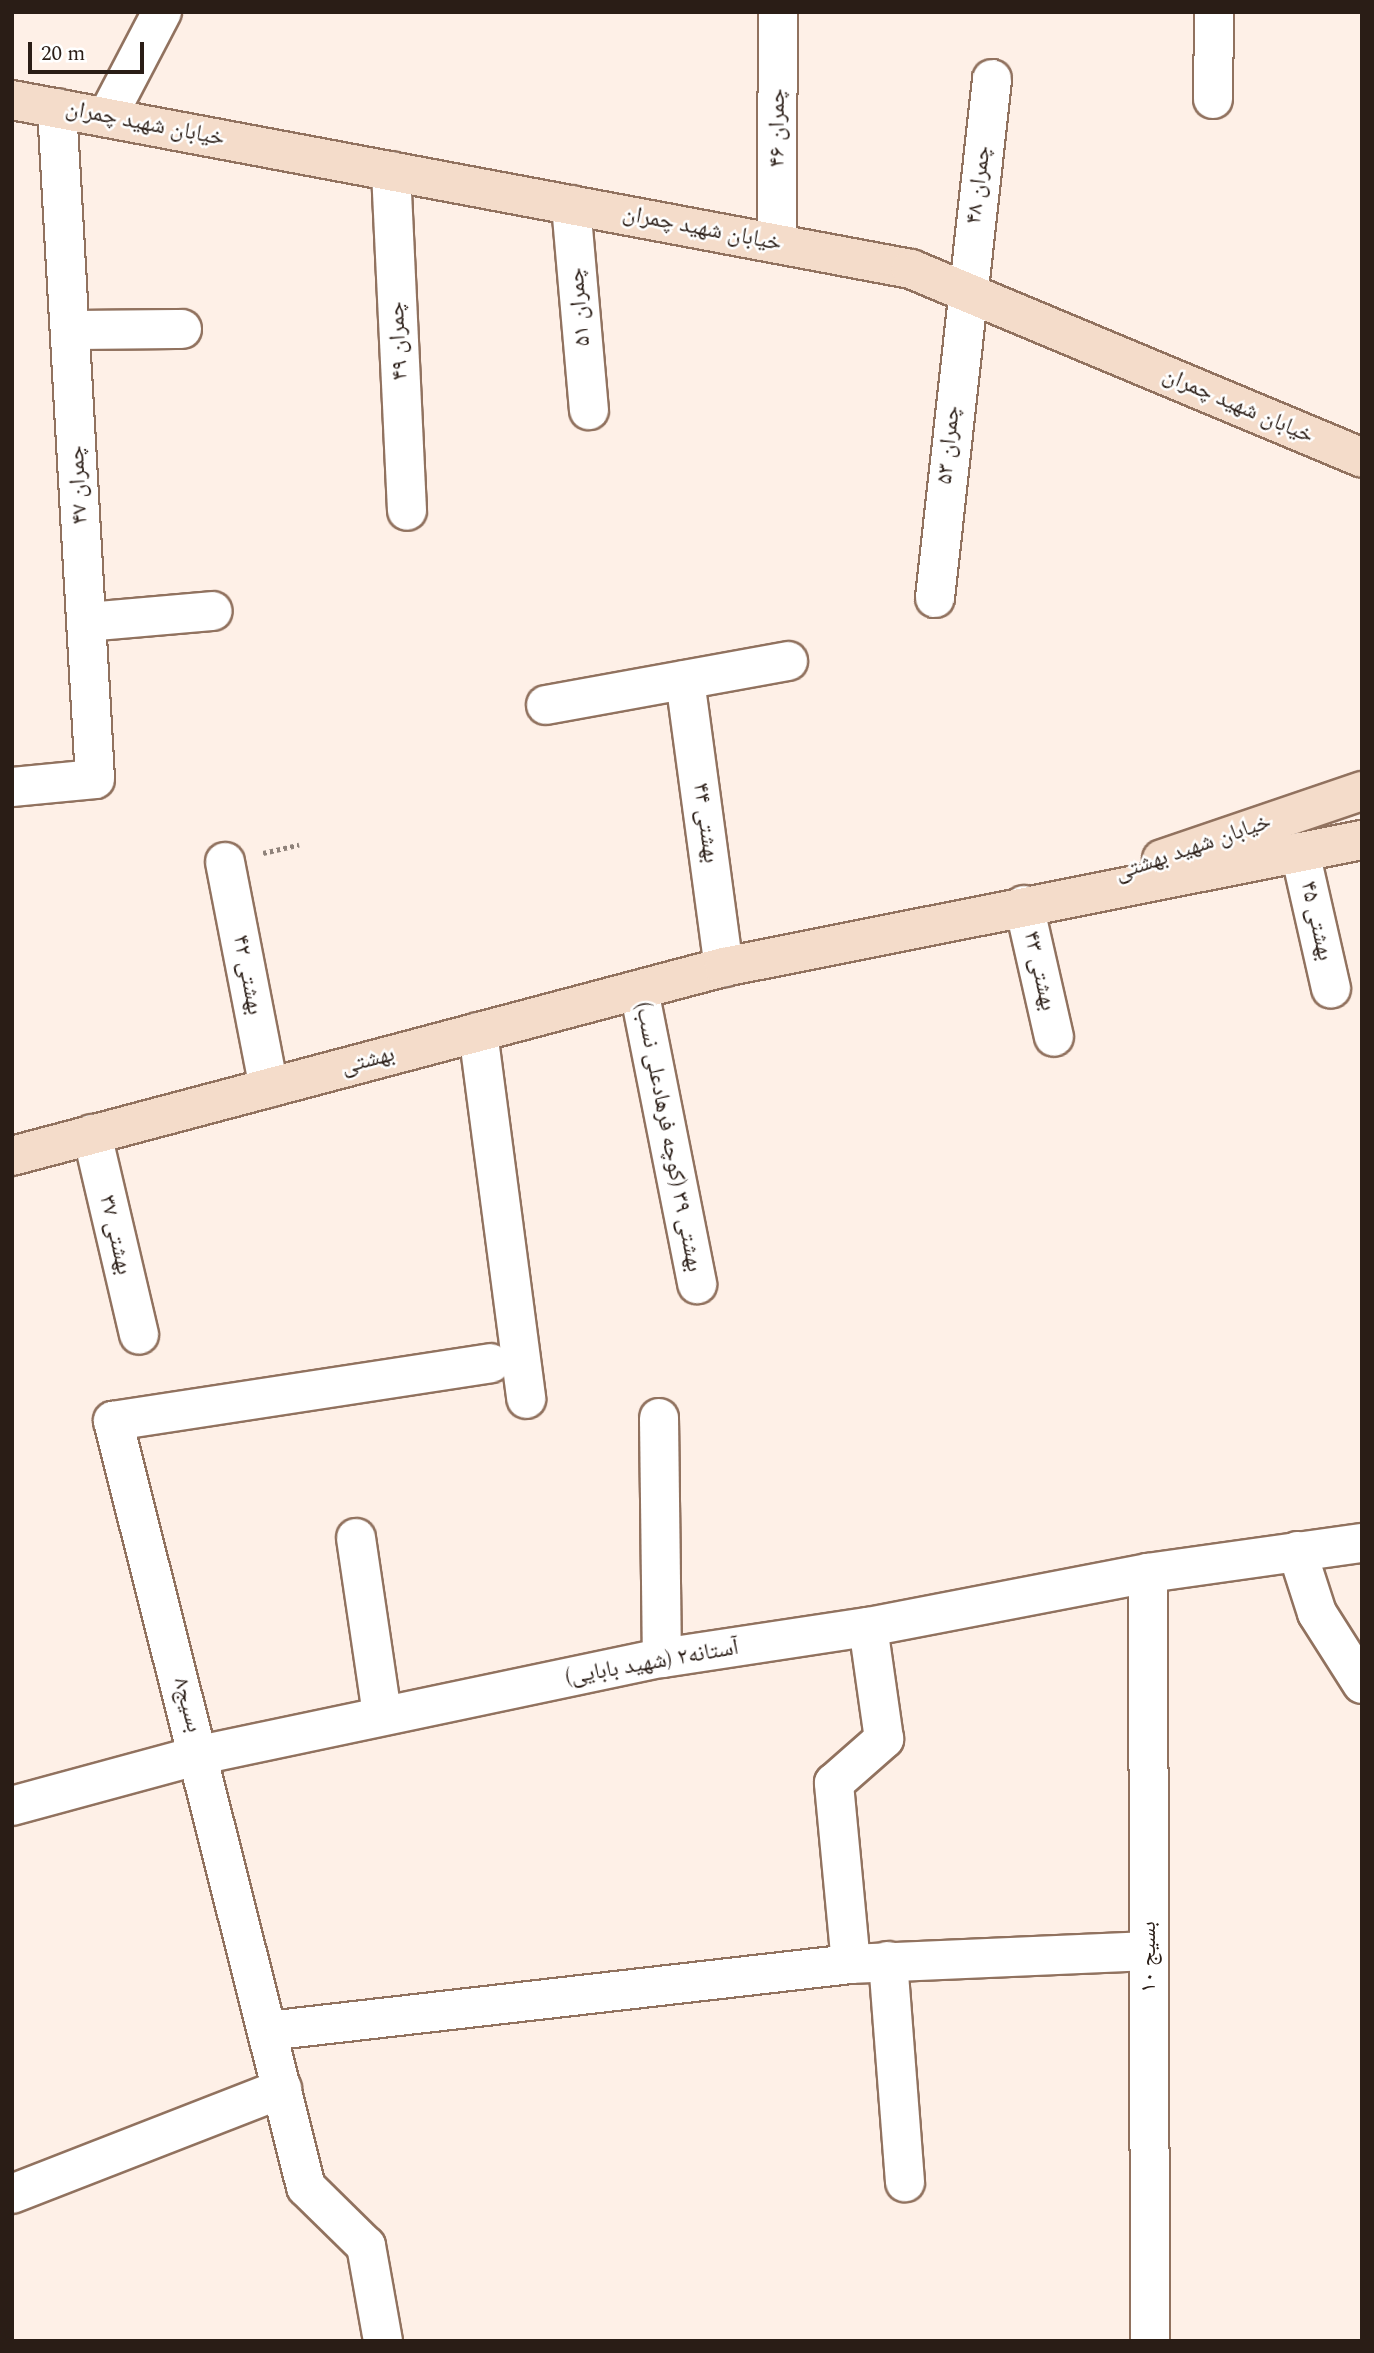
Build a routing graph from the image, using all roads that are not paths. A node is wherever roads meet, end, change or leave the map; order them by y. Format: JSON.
{"nodes":[{"id":1,"x":162,"y":12,"type":"edge"},
{"id":2,"x":778,"y":12,"type":"edge"},
{"id":3,"x":1214,"y":12,"type":"edge"},
{"id":4,"x":992,"y":79,"type":"dead end"},
{"id":5,"x":1213,"y":99,"type":"dead end"},
{"id":6,"x":12,"y":100,"type":"edge"},
{"id":7,"x":57,"y":108,"type":"junction"},
{"id":8,"x":107,"y":117,"type":"junction"},
{"id":9,"x":391,"y":171,"type":"junction"},
{"id":10,"x":571,"y":205,"type":"junction"},
{"id":11,"x":777,"y":243,"type":"junction"},
{"id":12,"x":965,"y":291,"type":"junction"},
{"id":13,"x":182,"y":329,"type":"dead end"},
{"id":14,"x":70,"y":330,"type":"junction"},
{"id":15,"x":589,"y":410,"type":"dead end"},
{"id":16,"x":1362,"y":458,"type":"edge"},
{"id":17,"x":407,"y":511,"type":"dead end"},
{"id":18,"x":935,"y":598,"type":"dead end"},
{"id":19,"x":213,"y":611,"type":"dead end"},
{"id":20,"x":87,"y":622,"type":"junction"},
{"id":21,"x":788,"y":662,"type":"dead end"},
{"id":22,"x":685,"y":680,"type":"junction"},
{"id":23,"x":545,"y":705,"type":"dead end"},
{"id":24,"x":12,"y":787,"type":"edge"},
{"id":25,"x":1362,"y":791,"type":"edge"},
{"id":26,"x":1362,"y":840,"type":"edge"},
{"id":27,"x":1300,"y":852,"type":"junction"},
{"id":28,"x":225,"y":862,"type":"dead end"},
{"id":29,"x":1024,"y":905,"type":"junction"},
{"id":30,"x":724,"y":967,"type":"junction"},
{"id":31,"x":1331,"y":989,"type":"dead end"},
{"id":32,"x":639,"y":990,"type":"junction"},
{"id":33,"x":478,"y":1032,"type":"junction"},
{"id":34,"x":1054,"y":1037,"type":"dead end"},
{"id":35,"x":269,"y":1087,"type":"junction"},
{"id":36,"x":92,"y":1134,"type":"junction"},
{"id":37,"x":12,"y":1156,"type":"edge"},
{"id":38,"x":697,"y":1284,"type":"dead end"},
{"id":39,"x":139,"y":1335,"type":"dead end"},
{"id":40,"x":491,"y":1363,"type":"dead end"},
{"id":41,"x":527,"y":1399,"type":"dead end"},
{"id":42,"x":659,"y":1418,"type":"dead end"},
{"id":43,"x":356,"y":1538,"type":"dead end"},
{"id":44,"x":1362,"y":1543,"type":"edge"},
{"id":45,"x":1297,"y":1551,"type":"junction"},
{"id":46,"x":1148,"y":1573,"type":"junction"},
{"id":47,"x":868,"y":1627,"type":"junction"},
{"id":48,"x":662,"y":1658,"type":"junction"},
{"id":49,"x":1362,"y":1684,"type":"edge"},
{"id":50,"x":382,"y":1714,"type":"junction"},
{"id":51,"x":200,"y":1755,"type":"junction"},
{"id":52,"x":12,"y":1806,"type":"edge"},
{"id":53,"x":1149,"y":1951,"type":"junction"},
{"id":54,"x":888,"y":1961,"type":"junction"},
{"id":55,"x":850,"y":1964,"type":"junction"},
{"id":56,"x":268,"y":2031,"type":"junction"},
{"id":57,"x":282,"y":2089,"type":"junction"},
{"id":58,"x":905,"y":2182,"type":"dead end"},
{"id":59,"x":12,"y":2194,"type":"edge"},
{"id":60,"x":383,"y":2341,"type":"edge"},
{"id":61,"x":1150,"y":2341,"type":"edge"}],
"edges":[{"from":1,"to":8,"type":"street"},
{"from":2,"to":11,"type":"street","name":"چمران ۴۶"},
{"from":3,"to":5,"type":"street"},
{"from":4,"to":12,"type":"street","name":"چمران ۴۸"},
{"from":6,"to":7,"type":"main road","name":"خیابان شهید چمران"},
{"from":7,"to":8,"type":"main road","name":"خیابان شهید چمران"},
{"from":7,"to":14,"type":"street","name":"چمران ۴۷"},
{"from":8,"to":9,"type":"main road","name":"خیابان شهید چمران"},
{"from":9,"to":10,"type":"main road","name":"خیابان شهید چمران"},
{"from":9,"to":17,"type":"street","name":"چمران ۴۹"},
{"from":10,"to":11,"type":"main road","name":"خیابان شهید چمران"},
{"from":10,"to":15,"type":"street","name":"چمران ۵۱"},
{"from":11,"to":12,"type":"main road","name":"خیابان شهید چمران"},
{"from":12,"to":16,"type":"main road","name":"خیابان شهید چمران"},
{"from":12,"to":18,"type":"street","name":"چمران ۵۳"},
{"from":13,"to":14,"type":"street"},
{"from":14,"to":20,"type":"street","name":"چمران ۴۷"},
{"from":19,"to":20,"type":"street"},
{"from":20,"to":24,"type":"street","name":"چمران ۴۷"},
{"from":21,"to":22,"type":"street"},
{"from":22,"to":23,"type":"street"},
{"from":22,"to":30,"type":"street","name":"بهشتی ۴۴"},
{"from":25,"to":29,"type":"main road","name":"خیابان شهید بهشتی"},
{"from":26,"to":27,"type":"main road","name":"خیابان شهید بهشتی"},
{"from":27,"to":29,"type":"main road","name":"خیابان شهید بهشتی"},
{"from":27,"to":31,"type":"street","name":"بهشتی ۴۵"},
{"from":28,"to":35,"type":"street","name":"بهشتی ۴۲"},
{"from":29,"to":30,"type":"main road","name":"خیابان شهید بهشتی"},
{"from":29,"to":34,"type":"street","name":"بهشتی ۴۳"},
{"from":30,"to":32,"type":"main road","name":"بهشتی"},
{"from":32,"to":33,"type":"main road","name":"بهشتی"},
{"from":32,"to":38,"type":"street","name":"بهشتی ۳۹ (کوچه فرهادعلی نسب)"},
{"from":33,"to":35,"type":"main road","name":"بهشتی"},
{"from":33,"to":41,"type":"street"},
{"from":35,"to":36,"type":"main road","name":"بهشتی"},
{"from":36,"to":37,"type":"main road","name":"بهشتی"},
{"from":36,"to":39,"type":"street","name":"بهشتی ۳۷"},
{"from":40,"to":51,"type":"street","name":"بسیج۸"},
{"from":42,"to":48,"type":"street"},
{"from":43,"to":50,"type":"street"},
{"from":44,"to":45,"type":"street","name":"آستانه۲ (شهید بابایی)"},
{"from":45,"to":46,"type":"street","name":"آستانه۲ (شهید بابایی)"},
{"from":45,"to":49,"type":"street"},
{"from":46,"to":47,"type":"street","name":"آستانه۲ (شهید بابایی)"},
{"from":46,"to":53,"type":"street","name":"بسیج ۱۰"},
{"from":47,"to":48,"type":"street","name":"آستانه۲ (شهید بابایی)"},
{"from":47,"to":55,"type":"street"},
{"from":48,"to":50,"type":"street","name":"آستانه۲ (شهید بابایی)"},
{"from":50,"to":51,"type":"street","name":"آستانه۲ (شهید بابایی)"},
{"from":51,"to":52,"type":"street","name":"آستانه۲ (شهید بابایی)"},
{"from":51,"to":56,"type":"street","name":"بسیج۸"},
{"from":53,"to":54,"type":"street"},
{"from":53,"to":61,"type":"street","name":"بسیج ۱۰"},
{"from":54,"to":55,"type":"street"},
{"from":54,"to":58,"type":"street"},
{"from":55,"to":56,"type":"street"},
{"from":56,"to":57,"type":"street","name":"بسیج۸"},
{"from":57,"to":59,"type":"street"},
{"from":57,"to":60,"type":"street","name":"بسیج۸"}]}
